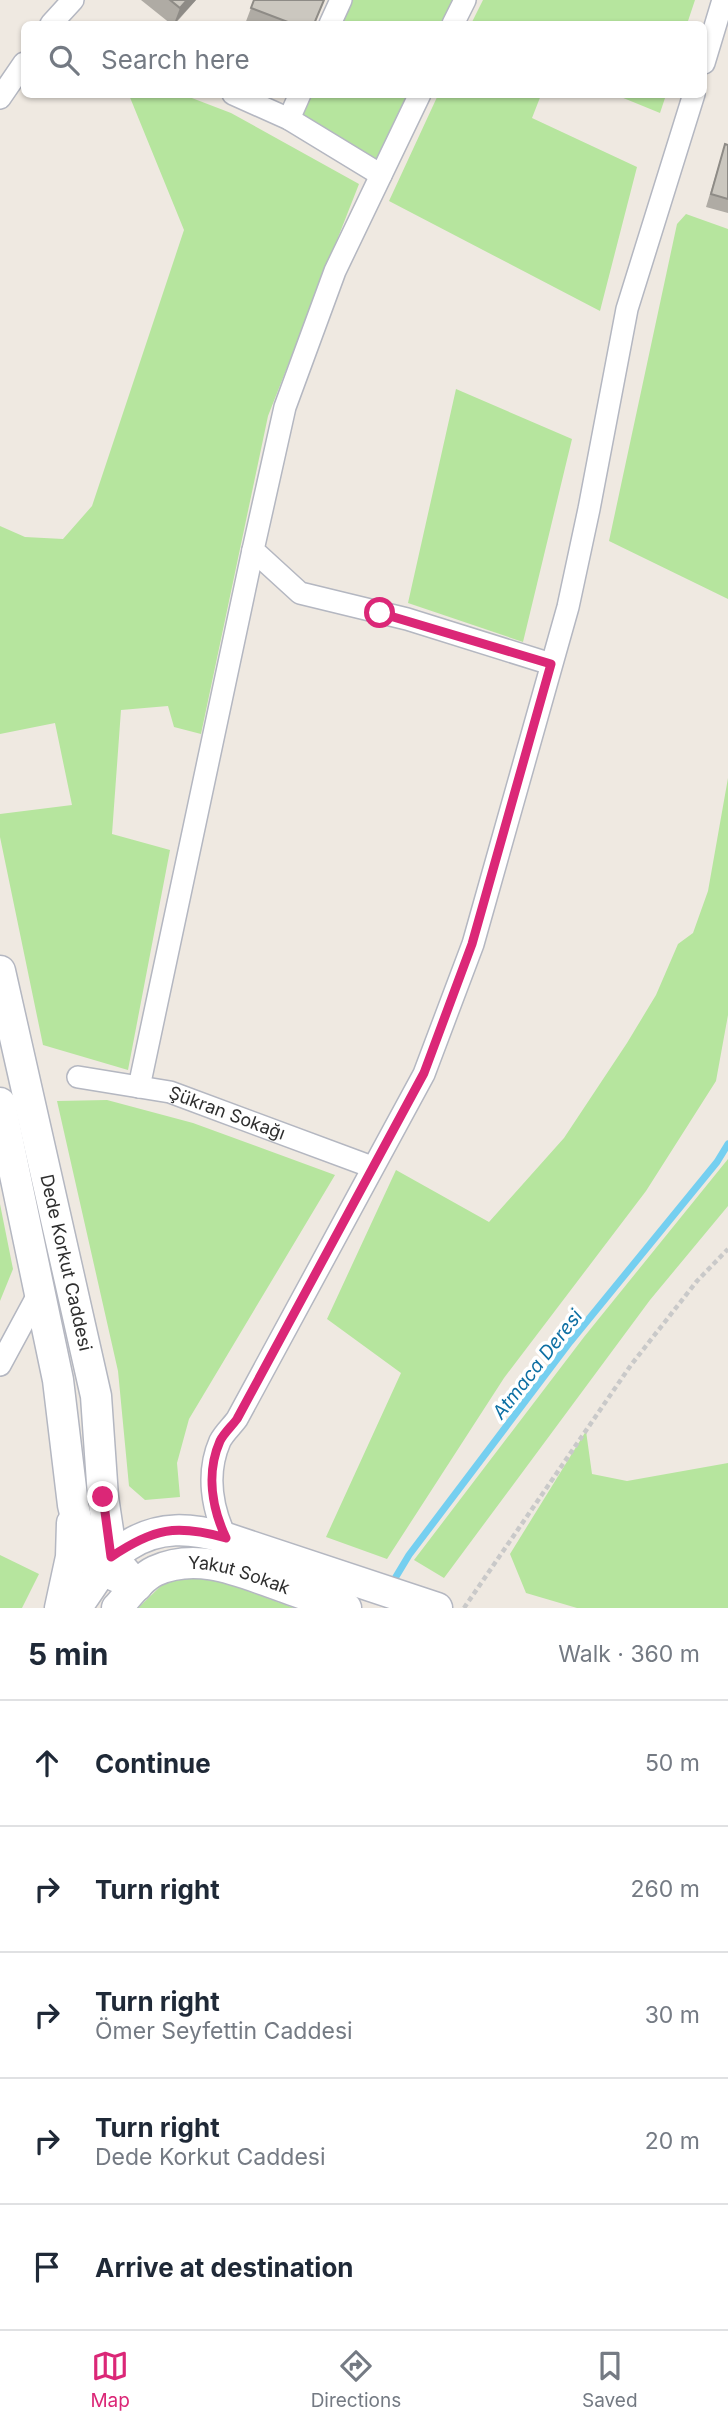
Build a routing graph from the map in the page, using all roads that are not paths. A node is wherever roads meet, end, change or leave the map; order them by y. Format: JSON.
{"nodes":[{"id":1,"x":73,"y":0,"type":"edge"},
{"id":2,"x":341,"y":0,"type":"edge"},
{"id":3,"x":465,"y":0,"type":"edge"},
{"id":4,"x":723,"y":0,"type":"edge"},
{"id":5,"x":60,"y":21,"type":"edge"},
{"id":6,"x":331,"y":21,"type":"edge"},
{"id":7,"x":454,"y":21,"type":"edge"},
{"id":8,"x":707,"y":53,"type":"edge"},
{"id":9,"x":21,"y":67,"type":"edge"},
{"id":10,"x":0,"y":98,"type":"edge"},
{"id":11,"x":242,"y":98,"type":"edge"},
{"id":12,"x":298,"y":98,"type":"edge"},
{"id":13,"x":418,"y":98,"type":"edge"},
{"id":14,"x":693,"y":98,"type":"edge"},
{"id":15,"x":289,"y":119,"type":"junction"},
{"id":16,"x":382,"y":175,"type":"junction"},
{"id":17,"x":253,"y":550,"type":"junction"},
{"id":18,"x":551,"y":664,"type":"junction"},
{"id":19,"x":0,"y":971,"type":"edge"},
{"id":20,"x":78,"y":1077,"type":"dead end"},
{"id":21,"x":139,"y":1087,"type":"junction"},
{"id":22,"x":0,"y":1103,"type":"edge"},
{"id":23,"x":372,"y":1167,"type":"junction"},
{"id":24,"x":40,"y":1291,"type":"junction"},
{"id":25,"x":0,"y":1365,"type":"edge"},
{"id":26,"x":73,"y":1505,"type":"junction"},
{"id":27,"x":226,"y":1538,"type":"junction"},
{"id":28,"x":108,"y":1564,"type":"junction"},
{"id":29,"x":137,"y":1586,"type":"junction"},
{"id":30,"x":60,"y":1608,"type":"edge"},
{"id":31,"x":76,"y":1608,"type":"edge"},
{"id":32,"x":117,"y":1608,"type":"edge"},
{"id":33,"x":346,"y":1608,"type":"edge"},
{"id":34,"x":437,"y":1608,"type":"edge"}],
"edges":[{"from":1,"to":5,"type":"street"},
{"from":2,"to":6,"type":"street"},
{"from":3,"to":7,"type":"street"},
{"from":4,"to":8,"type":"street"},
{"from":9,"to":10,"type":"street"},
{"from":11,"to":15,"type":"street"},
{"from":12,"to":15,"type":"street"},
{"from":13,"to":16,"type":"street"},
{"from":14,"to":18,"type":"street"},
{"from":15,"to":16,"type":"street"},
{"from":16,"to":17,"type":"street"},
{"from":17,"to":18,"type":"street"},
{"from":17,"to":21,"type":"street"},
{"from":18,"to":23,"type":"street"},
{"from":19,"to":28,"type":"street","name":"Dede Korkut Caddesi"},
{"from":20,"to":21,"type":"street","name":"Şükran Sokağı"},
{"from":21,"to":23,"type":"street","name":"Şükran Sokağı"},
{"from":22,"to":24,"type":"street","name":"Dede Korkut Caddesi"},
{"from":23,"to":27,"type":"street"},
{"from":24,"to":25,"type":"street"},
{"from":24,"to":26,"type":"street","name":"Dede Korkut Caddesi"},
{"from":26,"to":28,"type":"street"},
{"from":26,"to":30,"type":"street"},
{"from":27,"to":28,"type":"street"},
{"from":27,"to":34,"type":"street"},
{"from":28,"to":29,"type":"street"},
{"from":28,"to":31,"type":"street"},
{"from":29,"to":32,"type":"street","name":"Yakut Sokak"},
{"from":29,"to":33,"type":"street","name":"Yakut Sokak"}]}
